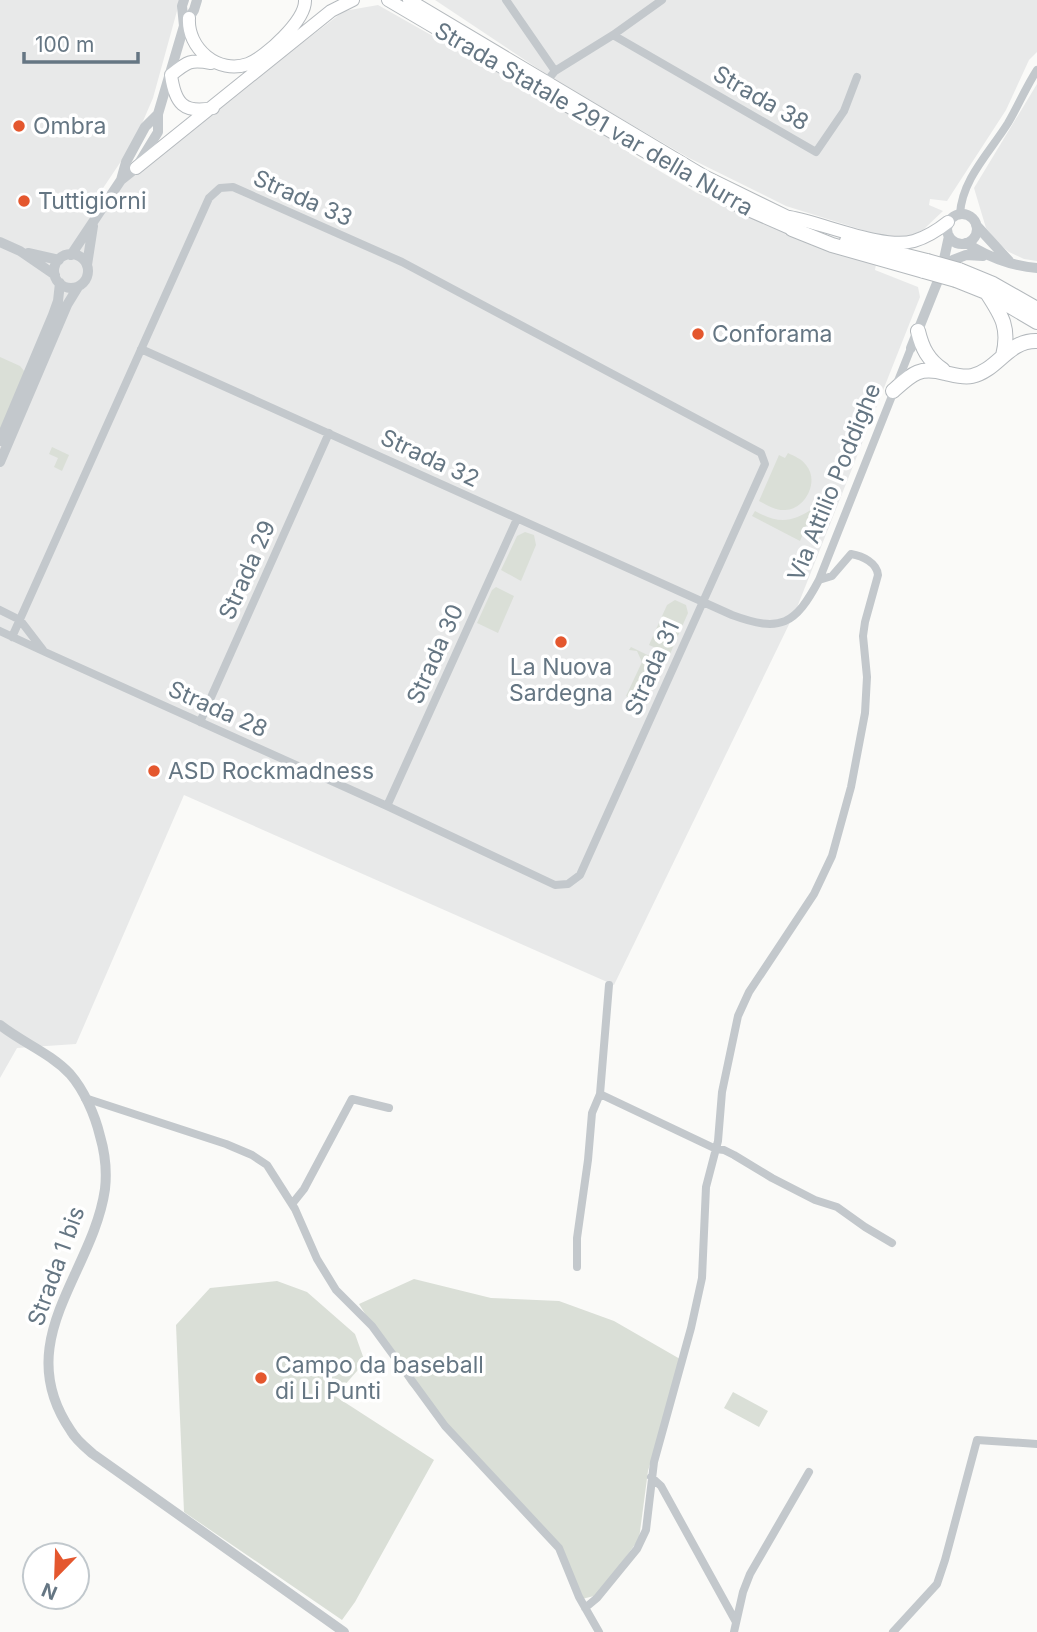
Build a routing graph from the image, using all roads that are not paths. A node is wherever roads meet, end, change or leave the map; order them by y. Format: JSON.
{"nodes":[{"id":1,"x":184,"y":0,"type":"edge"},
{"id":2,"x":197,"y":0,"type":"edge"},
{"id":3,"x":305,"y":0,"type":"edge"},
{"id":4,"x":353,"y":0,"type":"edge"},
{"id":5,"x":409,"y":0,"type":"edge"},
{"id":6,"x":506,"y":0,"type":"edge"},
{"id":7,"x":662,"y":0,"type":"edge"},
{"id":8,"x":388,"y":1,"type":"edge"},
{"id":9,"x":422,"y":5,"type":"edge"},
{"id":10,"x":186,"y":22,"type":"junction"},
{"id":11,"x":613,"y":35,"type":"junction"},
{"id":12,"x":219,"y":64,"type":"junction"},
{"id":13,"x":1037,"y":70,"type":"edge"},
{"id":14,"x":555,"y":71,"type":"junction"},
{"id":15,"x":171,"y":75,"type":"junction"},
{"id":16,"x":857,"y":77,"type":"dead end"},
{"id":17,"x":546,"y":82,"type":"junction"},
{"id":18,"x":213,"y":108,"type":"junction"},
{"id":19,"x":158,"y":114,"type":"junction"},
{"id":20,"x":136,"y":168,"type":"junction"},
{"id":21,"x":121,"y":180,"type":"junction"},
{"id":22,"x":960,"y":214,"type":"junction"},
{"id":23,"x":94,"y":221,"type":"junction"},
{"id":24,"x":791,"y":222,"type":"junction"},
{"id":25,"x":948,"y":222,"type":"junction"},
{"id":26,"x":976,"y":225,"type":"junction"},
{"id":27,"x":949,"y":236,"type":"junction"},
{"id":28,"x":0,"y":242,"type":"edge"},
{"id":29,"x":964,"y":244,"type":"junction"},
{"id":30,"x":20,"y":251,"type":"junction"},
{"id":31,"x":71,"y":255,"type":"junction"},
{"id":32,"x":989,"y":258,"type":"junction"},
{"id":33,"x":59,"y":260,"type":"junction"},
{"id":34,"x":1009,"y":261,"type":"junction"},
{"id":35,"x":87,"y":265,"type":"junction"},
{"id":36,"x":1037,"y":268,"type":"edge"},
{"id":37,"x":956,"y":270,"type":"junction"},
{"id":38,"x":942,"y":273,"type":"junction"},
{"id":39,"x":57,"y":279,"type":"junction"},
{"id":40,"x":78,"y":287,"type":"junction"},
{"id":41,"x":986,"y":292,"type":"junction"},
{"id":42,"x":1037,"y":309,"type":"edge"},
{"id":43,"x":1037,"y":322,"type":"edge"},
{"id":44,"x":918,"y":331,"type":"junction"},
{"id":45,"x":1037,"y":341,"type":"edge"},
{"id":46,"x":141,"y":348,"type":"junction"},
{"id":47,"x":911,"y":348,"type":"junction"},
{"id":48,"x":1003,"y":356,"type":"junction"},
{"id":49,"x":930,"y":369,"type":"junction"},
{"id":50,"x":946,"y":373,"type":"junction"},
{"id":51,"x":893,"y":391,"type":"junction"},
{"id":52,"x":329,"y":433,"type":"junction"},
{"id":53,"x":0,"y":442,"type":"edge"},
{"id":54,"x":0,"y":462,"type":"edge"},
{"id":55,"x":765,"y":464,"type":"joint"},
{"id":56,"x":517,"y":519,"type":"junction"},
{"id":57,"x":819,"y":580,"type":"junction"},
{"id":58,"x":703,"y":602,"type":"junction"},
{"id":59,"x":0,"y":610,"type":"edge"},
{"id":60,"x":20,"y":620,"type":"junction"},
{"id":61,"x":0,"y":631,"type":"edge"},
{"id":62,"x":12,"y":637,"type":"junction"},
{"id":63,"x":45,"y":652,"type":"junction"},
{"id":64,"x":200,"y":722,"type":"junction"},
{"id":65,"x":387,"y":806,"type":"junction"},
{"id":66,"x":568,"y":884,"type":"joint"},
{"id":67,"x":609,"y":985,"type":"dead end"},
{"id":68,"x":2,"y":1028,"type":"edge"},
{"id":69,"x":600,"y":1094,"type":"junction"},
{"id":70,"x":85,"y":1098,"type":"junction"},
{"id":71,"x":389,"y":1108,"type":"dead end"},
{"id":72,"x":716,"y":1149,"type":"junction"},
{"id":73,"x":292,"y":1204,"type":"junction"},
{"id":74,"x":892,"y":1242,"type":"dead end"},
{"id":75,"x":577,"y":1267,"type":"dead end"},
{"id":76,"x":1037,"y":1444,"type":"edge"},
{"id":77,"x":809,"y":1472,"type":"dead end"},
{"id":78,"x":651,"y":1477,"type":"junction"},
{"id":79,"x":585,"y":1608,"type":"junction"},
{"id":80,"x":737,"y":1622,"type":"junction"},
{"id":81,"x":338,"y":1630,"type":"edge"},
{"id":82,"x":599,"y":1632,"type":"edge"},
{"id":83,"x":734,"y":1632,"type":"edge"},
{"id":84,"x":893,"y":1632,"type":"edge"}],
"edges":[{"from":1,"to":10,"type":"street"},
{"from":2,"to":10,"type":"street"},
{"from":3,"to":12,"type":"main road"},
{"from":4,"to":18,"type":"main road"},
{"from":5,"to":9,"type":"main road","name":"Strada Statale 291 var della Nurra"},
{"from":6,"to":14,"type":"street"},
{"from":7,"to":11,"type":"street"},
{"from":8,"to":24,"type":"main road","name":"Strada Statale 291 var della Nurra"},
{"from":9,"to":17,"type":"main road","name":"Strada Statale 291 var della Nurra"},
{"from":10,"to":12,"type":"main road"},
{"from":10,"to":15,"type":"street"},
{"from":11,"to":14,"type":"street"},
{"from":11,"to":16,"type":"street","name":"Strada 38"},
{"from":12,"to":15,"type":"main road"},
{"from":13,"to":22,"type":"street"},
{"from":14,"to":17,"type":"street"},
{"from":15,"to":18,"type":"main road"},
{"from":15,"to":19,"type":"street"},
{"from":17,"to":24,"type":"main road","name":"Strada Statale 291 var della Nurra"},
{"from":18,"to":20,"type":"main road"},
{"from":19,"to":20,"type":"street"},
{"from":19,"to":21,"type":"street"},
{"from":20,"to":21,"type":"street"},
{"from":21,"to":23,"type":"street"},
{"from":22,"to":25,"type":"street"},
{"from":22,"to":26,"type":"street"},
{"from":23,"to":31,"type":"street"},
{"from":23,"to":35,"type":"street"},
{"from":24,"to":25,"type":"main road"},
{"from":24,"to":37,"type":"highway","name":"Strada Statale 291 var della Nurra","bridge":true},
{"from":25,"to":27,"type":"street"},
{"from":26,"to":29,"type":"street"},
{"from":26,"to":34,"type":"street"},
{"from":27,"to":29,"type":"street"},
{"from":27,"to":38,"type":"street"},
{"from":28,"to":30,"type":"street"},
{"from":29,"to":32,"type":"street"},
{"from":29,"to":37,"type":"street"},
{"from":30,"to":33,"type":"street"},
{"from":30,"to":39,"type":"street"},
{"from":31,"to":33,"type":"street"},
{"from":31,"to":35,"type":"street"},
{"from":32,"to":34,"type":"street"},
{"from":32,"to":37,"type":"street"},
{"from":33,"to":39,"type":"street"},
{"from":34,"to":36,"type":"street"},
{"from":35,"to":40,"type":"street"},
{"from":37,"to":38,"type":"street"},
{"from":37,"to":41,"type":"highway","name":"Strada Statale 291 var della Nurra"},
{"from":37,"to":42,"type":"highway","name":"Strada Statale 291 var della Nurra"},
{"from":38,"to":44,"type":"street"},
{"from":39,"to":40,"type":"street"},
{"from":39,"to":53,"type":"street"},
{"from":40,"to":54,"type":"street"},
{"from":41,"to":43,"type":"highway","name":"Strada Statale 291 var della Nurra"},
{"from":41,"to":48,"type":"highway"},
{"from":44,"to":47,"type":"street"},
{"from":44,"to":50,"type":"highway"},
{"from":45,"to":48,"type":"highway"},
{"from":46,"to":52,"type":"street","name":"Strada 32"},
{"from":46,"to":55,"type":"street","name":"Strada 33"},
{"from":46,"to":60,"type":"street","name":"Strada 33"},
{"from":47,"to":49,"type":"highway"},
{"from":47,"to":51,"type":"street","name":"Via Attilio Poddighe"},
{"from":48,"to":50,"type":"highway"},
{"from":49,"to":50,"type":"highway"},
{"from":49,"to":51,"type":"highway"},
{"from":51,"to":57,"type":"street","name":"Via Attilio Poddighe"},
{"from":52,"to":56,"type":"street","name":"Strada 32"},
{"from":52,"to":64,"type":"street","name":"Strada 29"},
{"from":55,"to":58,"type":"street","name":"Strada 31"},
{"from":56,"to":58,"type":"street","name":"Strada 32"},
{"from":56,"to":65,"type":"street","name":"Strada 30"},
{"from":57,"to":58,"type":"street","name":"Via Attilio Poddighe"},
{"from":57,"to":72,"type":"street"},
{"from":58,"to":66,"type":"street","name":"Strada 31"},
{"from":59,"to":60,"type":"street","name":"Strada 28"},
{"from":60,"to":62,"type":"street","name":"Strada 33"},
{"from":60,"to":63,"type":"street","name":"Strada 28"},
{"from":61,"to":62,"type":"street","name":"Strada 28"},
{"from":62,"to":63,"type":"street","name":"Strada 28"},
{"from":63,"to":64,"type":"street","name":"Strada 28"},
{"from":64,"to":65,"type":"street","name":"Strada 28"},
{"from":65,"to":66,"type":"street","name":"Strada 28"},
{"from":67,"to":69,"type":"street"},
{"from":68,"to":70,"type":"street","name":"Strada 1 bis"},
{"from":69,"to":72,"type":"street"},
{"from":69,"to":75,"type":"street"},
{"from":70,"to":73,"type":"street"},
{"from":70,"to":81,"type":"street","name":"Strada 1 bis"},
{"from":71,"to":73,"type":"street"},
{"from":72,"to":74,"type":"street"},
{"from":72,"to":78,"type":"street"},
{"from":73,"to":79,"type":"street"},
{"from":76,"to":84,"type":"street"},
{"from":77,"to":80,"type":"street"},
{"from":78,"to":79,"type":"street"},
{"from":78,"to":80,"type":"street"},
{"from":79,"to":82,"type":"street"},
{"from":80,"to":83,"type":"street"}]}
